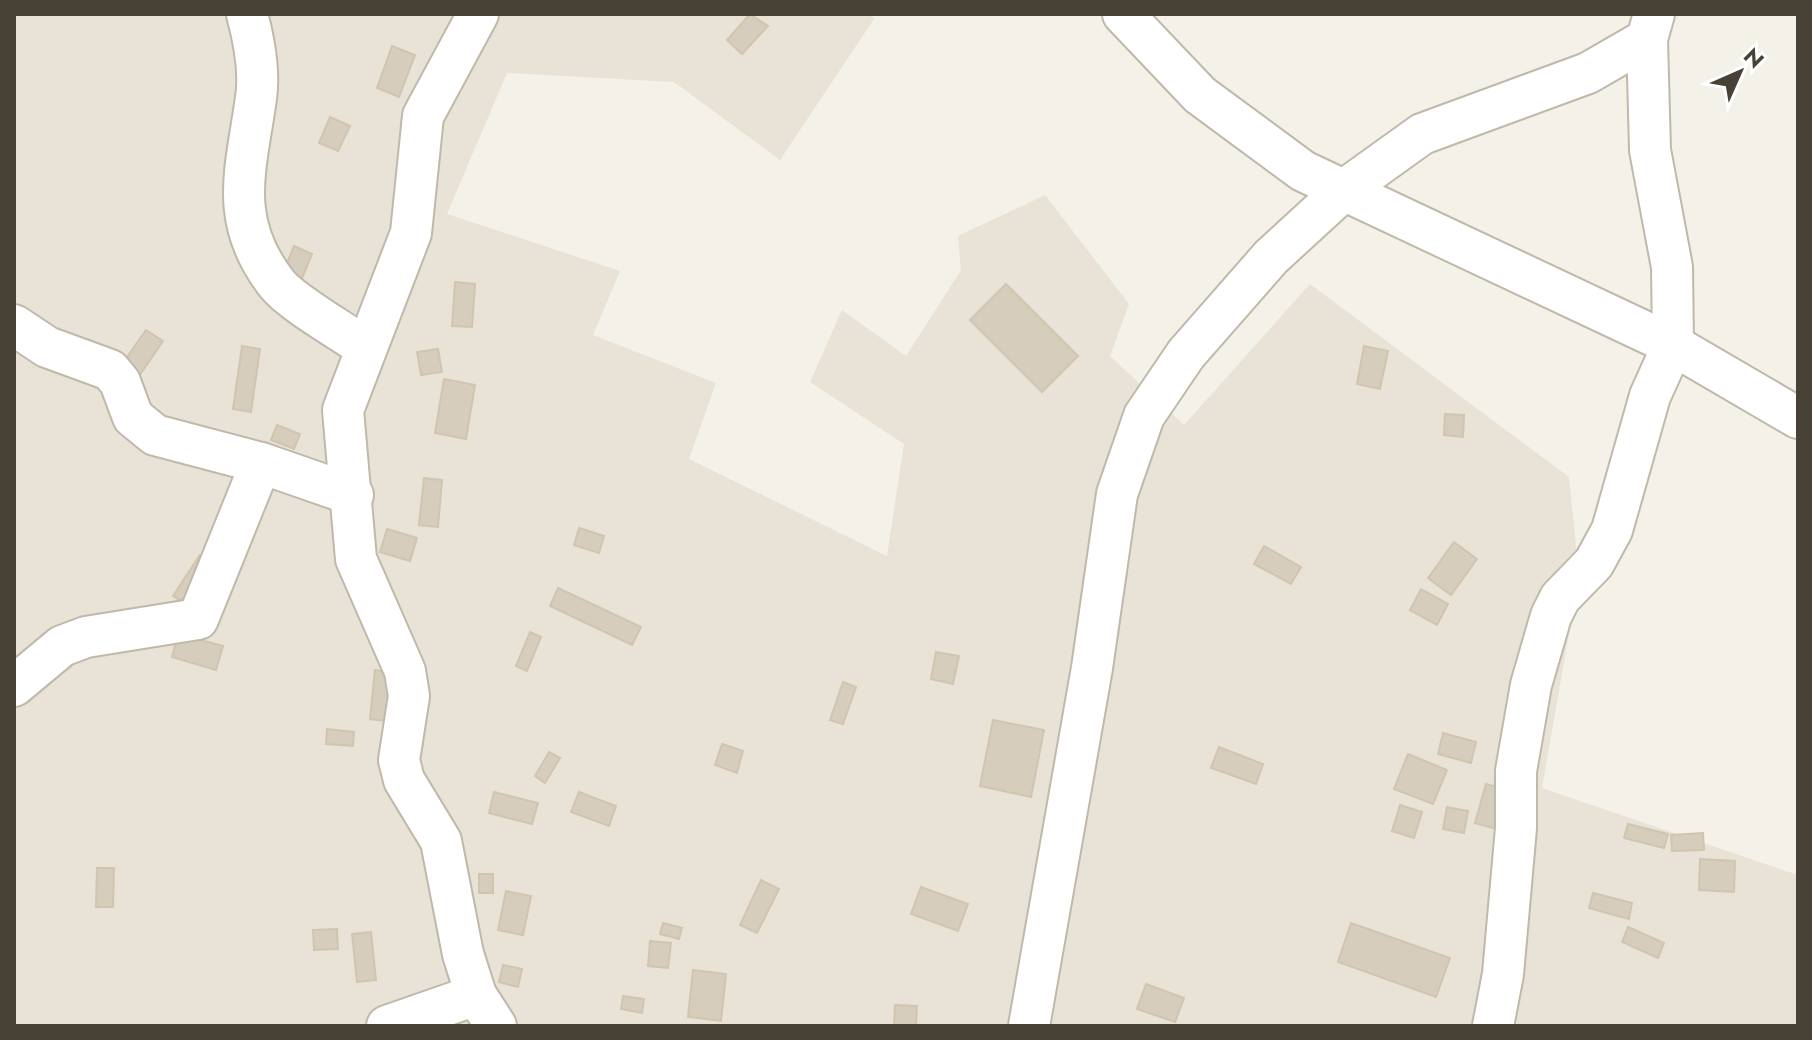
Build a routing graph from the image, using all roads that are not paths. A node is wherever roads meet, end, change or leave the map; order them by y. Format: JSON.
{"nodes":[{"id":1,"x":247,"y":14,"type":"edge"},
{"id":2,"x":478,"y":14,"type":"edge"},
{"id":3,"x":1123,"y":14,"type":"edge"},
{"id":4,"x":1651,"y":26,"type":"edge"},
{"id":5,"x":1344,"y":190,"type":"junction"},
{"id":6,"x":14,"y":325,"type":"edge"},
{"id":7,"x":1673,"y":345,"type":"junction"},
{"id":8,"x":366,"y":348,"type":"junction"},
{"id":9,"x":1798,"y":418,"type":"edge"},
{"id":10,"x":261,"y":463,"type":"junction"},
{"id":11,"x":353,"y":495,"type":"junction"},
{"id":12,"x":14,"y":686,"type":"edge"},
{"id":13,"x":486,"y":1010,"type":"edge"},
{"id":14,"x":387,"y":1026,"type":"edge"},
{"id":15,"x":1029,"y":1026,"type":"edge"},
{"id":16,"x":1493,"y":1026,"type":"edge"}],
"edges":[{"from":1,"to":8,"type":"street"},
{"from":2,"to":8,"type":"street"},
{"from":3,"to":5,"type":"street"},
{"from":4,"to":5,"type":"street"},
{"from":4,"to":7,"type":"street"},
{"from":5,"to":7,"type":"street"},
{"from":5,"to":15,"type":"street"},
{"from":6,"to":10,"type":"street"},
{"from":7,"to":9,"type":"street"},
{"from":7,"to":16,"type":"street"},
{"from":8,"to":11,"type":"street"},
{"from":10,"to":11,"type":"street"},
{"from":10,"to":12,"type":"street"},
{"from":11,"to":13,"type":"street"},
{"from":13,"to":14,"type":"street"}]}
